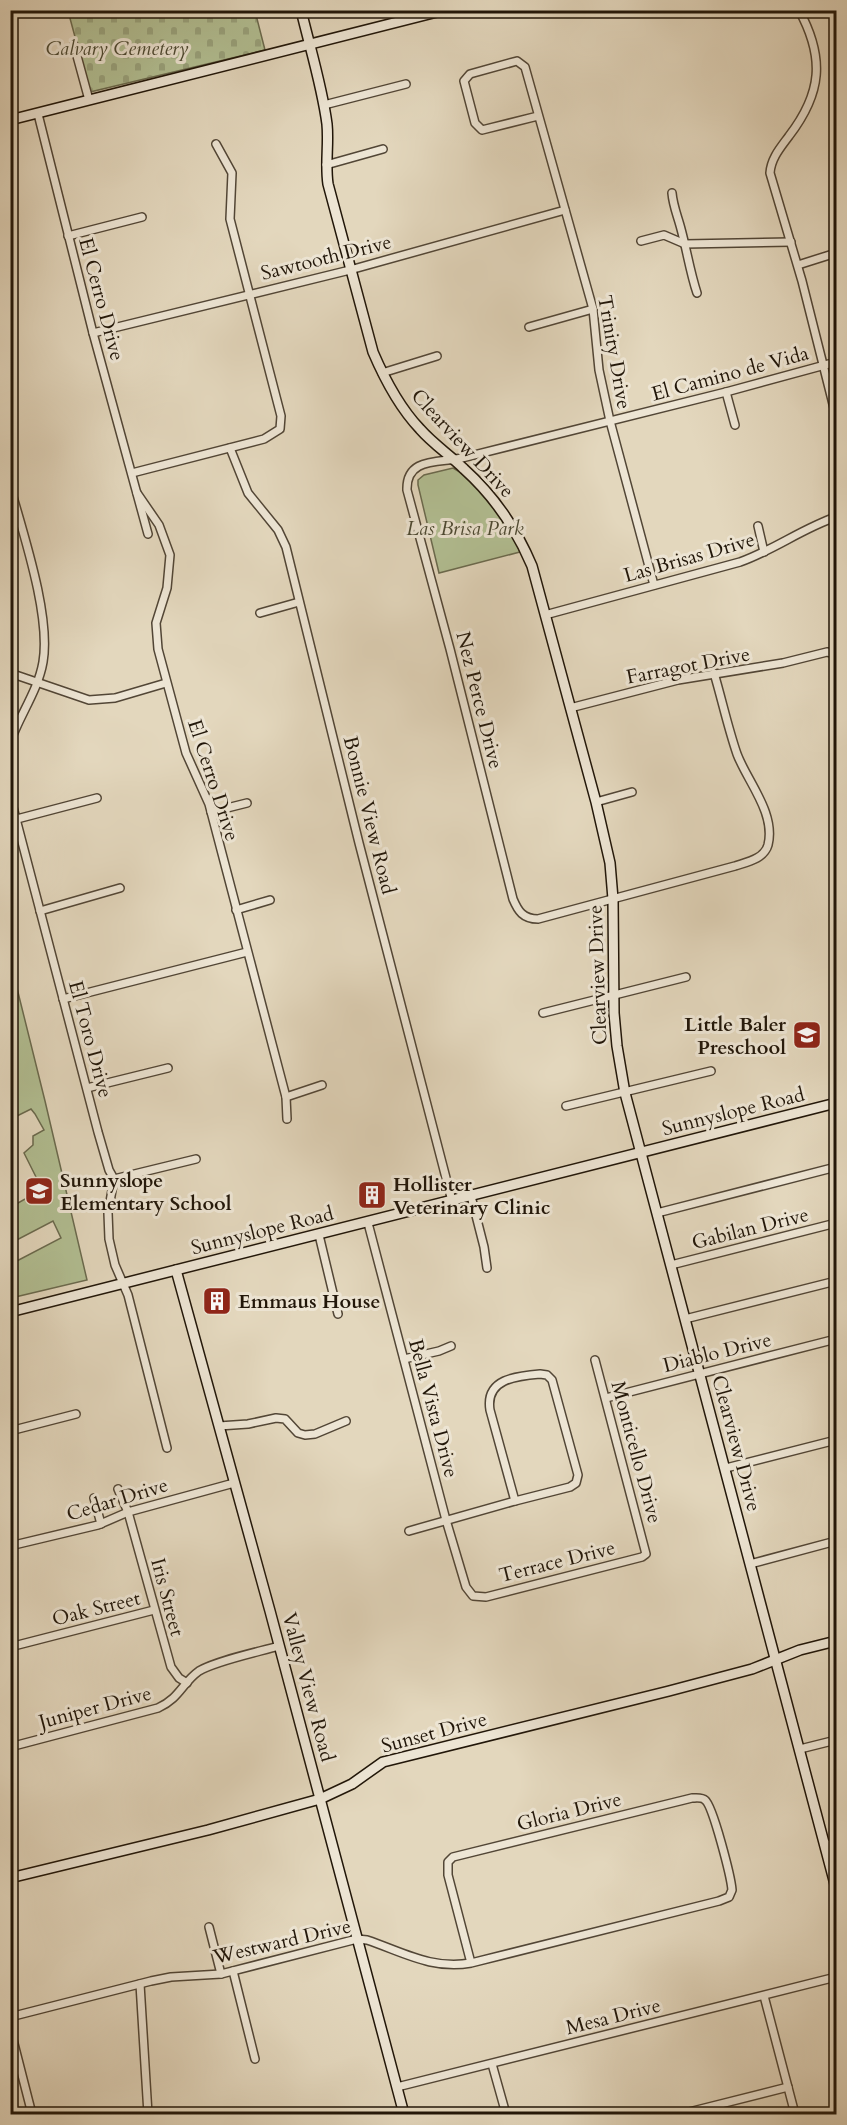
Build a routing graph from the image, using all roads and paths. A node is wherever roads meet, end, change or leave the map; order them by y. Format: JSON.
{"nodes":[{"id":1,"x":301,"y":10,"type":"edge"},
{"id":2,"x":445,"y":10,"type":"edge"},
{"id":3,"x":799,"y":10,"type":"edge"},
{"id":4,"x":404,"y":15,"type":"edge"},
{"id":5,"x":74,"y":45,"type":"dead end"},
{"id":6,"x":309,"y":45,"type":"junction"},
{"id":7,"x":406,"y":84,"type":"dead end"},
{"id":8,"x":89,"y":100,"type":"junction"},
{"id":9,"x":324,"y":105,"type":"junction"},
{"id":10,"x":38,"y":114,"type":"junction"},
{"id":11,"x":538,"y":116,"type":"junction"},
{"id":12,"x":10,"y":120,"type":"edge"},
{"id":13,"x":216,"y":144,"type":"dead end"},
{"id":14,"x":382,"y":149,"type":"dead end"},
{"id":15,"x":326,"y":165,"type":"junction"},
{"id":16,"x":672,"y":193,"type":"dead end"},
{"id":17,"x":566,"y":210,"type":"junction"},
{"id":18,"x":142,"y":217,"type":"dead end"},
{"id":19,"x":68,"y":236,"type":"junction"},
{"id":20,"x":641,"y":241,"type":"dead end"},
{"id":21,"x":791,"y":243,"type":"junction"},
{"id":22,"x":685,"y":244,"type":"junction"},
{"id":23,"x":837,"y":253,"type":"edge"},
{"id":24,"x":798,"y":265,"type":"junction"},
{"id":25,"x":350,"y":270,"type":"junction"},
{"id":26,"x":697,"y":293,"type":"dead end"},
{"id":27,"x":249,"y":294,"type":"junction"},
{"id":28,"x":593,"y":309,"type":"junction"},
{"id":29,"x":529,"y":327,"type":"dead end"},
{"id":30,"x":93,"y":333,"type":"junction"},
{"id":31,"x":437,"y":356,"type":"dead end"},
{"id":32,"x":837,"y":362,"type":"edge"},
{"id":33,"x":825,"y":365,"type":"junction"},
{"id":34,"x":382,"y":373,"type":"junction"},
{"id":35,"x":726,"y":392,"type":"junction"},
{"id":36,"x":837,"y":416,"type":"edge"},
{"id":37,"x":610,"y":421,"type":"junction"},
{"id":38,"x":735,"y":425,"type":"dead end"},
{"id":39,"x":230,"y":448,"type":"junction"},
{"id":40,"x":454,"y":460,"type":"junction"},
{"id":41,"x":132,"y":473,"type":"junction"},
{"id":42,"x":10,"y":486,"type":"edge"},
{"id":43,"x":137,"y":493,"type":"junction"},
{"id":44,"x":407,"y":493,"type":"joint"},
{"id":45,"x":837,"y":517,"type":"edge"},
{"id":46,"x":758,"y":526,"type":"dead end"},
{"id":47,"x":148,"y":534,"type":"dead end"},
{"id":48,"x":764,"y":552,"type":"junction"},
{"id":49,"x":654,"y":585,"type":"junction"},
{"id":50,"x":299,"y":602,"type":"junction"},
{"id":51,"x":260,"y":613,"type":"dead end"},
{"id":52,"x":545,"y":615,"type":"junction"},
{"id":53,"x":837,"y":654,"type":"edge"},
{"id":54,"x":10,"y":673,"type":"edge"},
{"id":55,"x":714,"y":673,"type":"junction"},
{"id":56,"x":38,"y":681,"type":"junction"},
{"id":57,"x":166,"y":682,"type":"junction"},
{"id":58,"x":570,"y":708,"type":"junction"},
{"id":59,"x":10,"y":743,"type":"edge"},
{"id":60,"x":632,"y":792,"type":"dead end"},
{"id":61,"x":10,"y":796,"type":"edge"},
{"id":62,"x":97,"y":798,"type":"dead end"},
{"id":63,"x":596,"y":802,"type":"junction"},
{"id":64,"x":246,"y":803,"type":"dead end"},
{"id":65,"x":211,"y":812,"type":"junction"},
{"id":66,"x":16,"y":819,"type":"junction"},
{"id":67,"x":120,"y":888,"type":"dead end"},
{"id":68,"x":613,"y":899,"type":"junction"},
{"id":69,"x":270,"y":900,"type":"dead end"},
{"id":70,"x":236,"y":910,"type":"junction"},
{"id":71,"x":40,"y":911,"type":"junction"},
{"id":72,"x":247,"y":952,"type":"junction"},
{"id":73,"x":686,"y":977,"type":"dead end"},
{"id":74,"x":614,"y":996,"type":"junction"},
{"id":75,"x":63,"y":999,"type":"junction"},
{"id":76,"x":543,"y":1013,"type":"dead end"},
{"id":77,"x":168,"y":1068,"type":"dead end"},
{"id":78,"x":711,"y":1071,"type":"dead end"},
{"id":79,"x":322,"y":1085,"type":"dead end"},
{"id":80,"x":87,"y":1088,"type":"junction"},
{"id":81,"x":625,"y":1093,"type":"junction"},
{"id":82,"x":285,"y":1097,"type":"junction"},
{"id":83,"x":837,"y":1103,"type":"edge"},
{"id":84,"x":566,"y":1106,"type":"dead end"},
{"id":85,"x":287,"y":1119,"type":"dead end"},
{"id":86,"x":640,"y":1153,"type":"junction"},
{"id":87,"x":195,"y":1159,"type":"dead end"},
{"id":88,"x":837,"y":1167,"type":"edge"},
{"id":89,"x":114,"y":1179,"type":"junction"},
{"id":90,"x":471,"y":1196,"type":"junction"},
{"id":91,"x":452,"y":1201,"type":"junction"},
{"id":92,"x":657,"y":1213,"type":"junction"},
{"id":93,"x":368,"y":1223,"type":"junction"},
{"id":94,"x":837,"y":1223,"type":"edge"},
{"id":95,"x":319,"y":1234,"type":"junction"},
{"id":96,"x":671,"y":1265,"type":"junction"},
{"id":97,"x":487,"y":1268,"type":"dead end"},
{"id":98,"x":176,"y":1270,"type":"junction"},
{"id":99,"x":837,"y":1281,"type":"edge"},
{"id":100,"x":124,"y":1286,"type":"junction"},
{"id":101,"x":10,"y":1312,"type":"edge"},
{"id":102,"x":338,"y":1314,"type":"dead end"},
{"id":103,"x":685,"y":1319,"type":"junction"},
{"id":104,"x":837,"y":1339,"type":"edge"},
{"id":105,"x":451,"y":1346,"type":"dead end"},
{"id":106,"x":404,"y":1359,"type":"junction"},
{"id":107,"x":595,"y":1360,"type":"dead end"},
{"id":108,"x":700,"y":1373,"type":"junction"},
{"id":109,"x":606,"y":1398,"type":"junction"},
{"id":110,"x":76,"y":1414,"type":"dead end"},
{"id":111,"x":346,"y":1421,"type":"dead end"},
{"id":112,"x":219,"y":1426,"type":"junction"},
{"id":113,"x":10,"y":1431,"type":"edge"},
{"id":114,"x":837,"y":1440,"type":"edge"},
{"id":115,"x":167,"y":1448,"type":"dead end"},
{"id":116,"x":726,"y":1468,"type":"junction"},
{"id":117,"x":234,"y":1483,"type":"junction"},
{"id":118,"x":118,"y":1489,"type":"dead end"},
{"id":119,"x":94,"y":1498,"type":"dead end"},
{"id":120,"x":515,"y":1501,"type":"junction"},
{"id":121,"x":128,"y":1512,"type":"junction"},
{"id":122,"x":446,"y":1520,"type":"junction"},
{"id":123,"x":101,"y":1524,"type":"junction"},
{"id":124,"x":409,"y":1531,"type":"dead end"},
{"id":125,"x":837,"y":1541,"type":"edge"},
{"id":126,"x":10,"y":1546,"type":"edge"},
{"id":127,"x":646,"y":1554,"type":"joint"},
{"id":128,"x":750,"y":1564,"type":"junction"},
{"id":129,"x":476,"y":1597,"type":"joint"},
{"id":130,"x":154,"y":1610,"type":"junction"},
{"id":131,"x":837,"y":1641,"type":"edge"},
{"id":132,"x":279,"y":1646,"type":"junction"},
{"id":133,"x":10,"y":1647,"type":"edge"},
{"id":134,"x":777,"y":1660,"type":"junction"},
{"id":135,"x":187,"y":1683,"type":"junction"},
{"id":136,"x":837,"y":1740,"type":"edge"},
{"id":137,"x":10,"y":1747,"type":"edge"},
{"id":138,"x":800,"y":1749,"type":"junction"},
{"id":139,"x":320,"y":1799,"type":"junction"},
{"id":140,"x":837,"y":1842,"type":"edge"},
{"id":141,"x":826,"y":1845,"type":"junction"},
{"id":142,"x":10,"y":1878,"type":"edge"},
{"id":143,"x":837,"y":1888,"type":"edge"},
{"id":144,"x":732,"y":1893,"type":"joint"},
{"id":145,"x":209,"y":1927,"type":"dead end"},
{"id":146,"x":357,"y":1939,"type":"junction"},
{"id":147,"x":471,"y":1962,"type":"junction"},
{"id":148,"x":233,"y":1971,"type":"junction"},
{"id":149,"x":221,"y":1974,"type":"junction"},
{"id":150,"x":837,"y":1977,"type":"edge"},
{"id":151,"x":140,"y":1983,"type":"junction"},
{"id":152,"x":764,"y":1996,"type":"junction"},
{"id":153,"x":10,"y":2018,"type":"edge"},
{"id":154,"x":10,"y":2028,"type":"edge"},
{"id":155,"x":255,"y":2059,"type":"dead end"},
{"id":156,"x":492,"y":2064,"type":"junction"},
{"id":157,"x":788,"y":2087,"type":"junction"},
{"id":158,"x":397,"y":2088,"type":"junction"},
{"id":159,"x":32,"y":2115,"type":"edge"},
{"id":160,"x":148,"y":2115,"type":"edge"},
{"id":161,"x":404,"y":2115,"type":"edge"},
{"id":162,"x":506,"y":2115,"type":"edge"},
{"id":163,"x":681,"y":2115,"type":"edge"},
{"id":164,"x":795,"y":2115,"type":"edge"}],
"edges":[{"from":1,"to":6,"type":"street","name":"Clearview Drive"},
{"from":2,"to":4,"type":"street"},
{"from":3,"to":21,"type":"street"},
{"from":4,"to":6,"type":"street"},
{"from":5,"to":8,"type":"street"},
{"from":6,"to":8,"type":"street"},
{"from":6,"to":9,"type":"street","name":"Clearview Drive"},
{"from":7,"to":9,"type":"street"},
{"from":8,"to":10,"type":"street"},
{"from":9,"to":15,"type":"street","name":"Clearview Drive"},
{"from":10,"to":12,"type":"street"},
{"from":10,"to":19,"type":"street","name":"El Cerro Drive"},
{"from":11,"to":11,"type":"street","name":"Trinity Drive"},
{"from":11,"to":17,"type":"street","name":"Trinity Drive"},
{"from":13,"to":27,"type":"street"},
{"from":14,"to":15,"type":"street"},
{"from":15,"to":25,"type":"street","name":"Clearview Drive"},
{"from":16,"to":22,"type":"street"},
{"from":17,"to":25,"type":"street","name":"Sawtooth Drive"},
{"from":17,"to":28,"type":"street","name":"Trinity Drive"},
{"from":18,"to":19,"type":"street"},
{"from":19,"to":30,"type":"street","name":"El Cerro Drive"},
{"from":20,"to":22,"type":"street"},
{"from":21,"to":22,"type":"street"},
{"from":21,"to":24,"type":"street"},
{"from":22,"to":26,"type":"street"},
{"from":23,"to":24,"type":"street"},
{"from":24,"to":33,"type":"street"},
{"from":25,"to":27,"type":"street","name":"Sawtooth Drive"},
{"from":25,"to":34,"type":"street","name":"Clearview Drive"},
{"from":27,"to":30,"type":"street","name":"Sawtooth Drive"},
{"from":27,"to":39,"type":"street"},
{"from":28,"to":29,"type":"street"},
{"from":28,"to":37,"type":"street","name":"Trinity Drive"},
{"from":30,"to":41,"type":"street","name":"El Cerro Drive"},
{"from":31,"to":34,"type":"street"},
{"from":32,"to":33,"type":"street","name":"El Camino de Vida"},
{"from":33,"to":35,"type":"street","name":"El Camino de Vida"},
{"from":33,"to":36,"type":"street"},
{"from":34,"to":40,"type":"street","name":"Clearview Drive"},
{"from":35,"to":37,"type":"street","name":"El Camino de Vida"},
{"from":35,"to":38,"type":"street"},
{"from":37,"to":40,"type":"street","name":"El Camino de Vida"},
{"from":37,"to":49,"type":"street","name":"Trinity Drive"},
{"from":39,"to":41,"type":"street"},
{"from":39,"to":50,"type":"street","name":"Bonnie View Road"},
{"from":40,"to":44,"type":"street","name":"El Camino de Vida"},
{"from":40,"to":52,"type":"street","name":"Clearview Drive"},
{"from":41,"to":43,"type":"street","name":"El Cerro Drive"},
{"from":42,"to":56,"type":"street"},
{"from":43,"to":47,"type":"street","name":"El Cerro Drive"},
{"from":43,"to":57,"type":"street","name":"El Cerro Drive"},
{"from":44,"to":68,"type":"street","name":"Nez Perce Drive"},
{"from":45,"to":48,"type":"street","name":"Las Brisas Drive"},
{"from":46,"to":48,"type":"street"},
{"from":48,"to":49,"type":"street","name":"Las Brisas Drive"},
{"from":49,"to":52,"type":"street","name":"Las Brisas Drive"},
{"from":50,"to":51,"type":"street"},
{"from":50,"to":91,"type":"street","name":"Bonnie View Road"},
{"from":52,"to":58,"type":"street","name":"Clearview Drive"},
{"from":53,"to":55,"type":"street","name":"Farragot Drive"},
{"from":54,"to":56,"type":"street"},
{"from":55,"to":58,"type":"street","name":"Farragot Drive"},
{"from":55,"to":68,"type":"street"},
{"from":56,"to":57,"type":"street"},
{"from":56,"to":59,"type":"street"},
{"from":57,"to":65,"type":"street","name":"El Cerro Drive"},
{"from":58,"to":63,"type":"street","name":"Clearview Drive"},
{"from":60,"to":63,"type":"street"},
{"from":61,"to":66,"type":"street","name":"El Toro Drive"},
{"from":62,"to":66,"type":"street"},
{"from":63,"to":68,"type":"street","name":"Clearview Drive"},
{"from":64,"to":65,"type":"street"},
{"from":65,"to":70,"type":"street","name":"El Cerro Drive"},
{"from":66,"to":71,"type":"street","name":"El Toro Drive"},
{"from":67,"to":71,"type":"street"},
{"from":68,"to":74,"type":"street","name":"Clearview Drive"},
{"from":69,"to":70,"type":"street"},
{"from":70,"to":72,"type":"street","name":"El Cerro Drive"},
{"from":71,"to":75,"type":"street","name":"El Toro Drive"},
{"from":72,"to":75,"type":"street"},
{"from":72,"to":82,"type":"street","name":"El Cerro Drive"},
{"from":73,"to":74,"type":"street"},
{"from":74,"to":76,"type":"street"},
{"from":74,"to":81,"type":"street","name":"Clearview Drive"},
{"from":75,"to":80,"type":"street","name":"El Toro Drive"},
{"from":77,"to":80,"type":"street"},
{"from":78,"to":81,"type":"street"},
{"from":79,"to":82,"type":"street"},
{"from":80,"to":89,"type":"street","name":"El Toro Drive"},
{"from":81,"to":84,"type":"street"},
{"from":81,"to":86,"type":"street","name":"Clearview Drive"},
{"from":82,"to":85,"type":"street","name":"El Cerro Drive"},
{"from":83,"to":86,"type":"street","name":"Sunnyslope Road"},
{"from":86,"to":90,"type":"street","name":"Sunnyslope Road"},
{"from":86,"to":92,"type":"street","name":"Clearview Drive"},
{"from":87,"to":89,"type":"street"},
{"from":88,"to":92,"type":"street"},
{"from":89,"to":100,"type":"street","name":"El Toro Drive"},
{"from":90,"to":91,"type":"street","name":"Sunnyslope Road"},
{"from":90,"to":97,"type":"street"},
{"from":91,"to":93,"type":"street","name":"Sunnyslope Road"},
{"from":92,"to":96,"type":"street","name":"Clearview Drive"},
{"from":93,"to":95,"type":"street","name":"Sunnyslope Road"},
{"from":93,"to":106,"type":"street","name":"Bella Vista Drive"},
{"from":94,"to":96,"type":"street","name":"Gabilan Drive"},
{"from":95,"to":98,"type":"street","name":"Sunnyslope Road"},
{"from":95,"to":102,"type":"street"},
{"from":96,"to":103,"type":"street","name":"Clearview Drive"},
{"from":98,"to":100,"type":"street","name":"Sunnyslope Road"},
{"from":98,"to":112,"type":"street","name":"Valley View Road"},
{"from":99,"to":103,"type":"street"},
{"from":100,"to":101,"type":"street","name":"Sunnyslope Road"},
{"from":100,"to":115,"type":"street","name":"El Toro Drive"},
{"from":103,"to":108,"type":"street","name":"Clearview Drive"},
{"from":104,"to":108,"type":"street","name":"Diablo Drive"},
{"from":105,"to":106,"type":"street"},
{"from":106,"to":122,"type":"street","name":"Bella Vista Drive"},
{"from":107,"to":109,"type":"street","name":"Monticello Drive"},
{"from":108,"to":109,"type":"street","name":"Diablo Drive"},
{"from":108,"to":116,"type":"street","name":"Clearview Drive"},
{"from":109,"to":127,"type":"street","name":"Monticello Drive"},
{"from":110,"to":113,"type":"street"},
{"from":111,"to":112,"type":"street"},
{"from":112,"to":117,"type":"street","name":"Valley View Road"},
{"from":114,"to":116,"type":"street"},
{"from":116,"to":128,"type":"street","name":"Clearview Drive"},
{"from":117,"to":121,"type":"street","name":"Cedar Drive"},
{"from":117,"to":132,"type":"street","name":"Valley View Road"},
{"from":118,"to":121,"type":"street","name":"Iris Street"},
{"from":119,"to":123,"type":"street"},
{"from":120,"to":120,"type":"street"},
{"from":120,"to":122,"type":"street"},
{"from":121,"to":123,"type":"street","name":"Cedar Drive"},
{"from":121,"to":130,"type":"street","name":"Iris Street"},
{"from":122,"to":124,"type":"street"},
{"from":122,"to":129,"type":"street","name":"Bella Vista Drive"},
{"from":123,"to":126,"type":"street","name":"Cedar Drive"},
{"from":125,"to":128,"type":"street"},
{"from":127,"to":129,"type":"street","name":"Terrace Drive"},
{"from":128,"to":134,"type":"street","name":"Clearview Drive"},
{"from":130,"to":133,"type":"street","name":"Oak Street"},
{"from":130,"to":135,"type":"street","name":"Iris Street"},
{"from":131,"to":134,"type":"street","name":"Sunset Drive"},
{"from":132,"to":135,"type":"street","name":"Juniper Drive"},
{"from":132,"to":139,"type":"street","name":"Valley View Road"},
{"from":134,"to":138,"type":"street","name":"Clearview Drive"},
{"from":134,"to":139,"type":"street","name":"Sunset Drive"},
{"from":135,"to":137,"type":"street","name":"Juniper Drive"},
{"from":136,"to":138,"type":"street"},
{"from":138,"to":141,"type":"street","name":"Clearview Drive"},
{"from":139,"to":142,"type":"street","name":"Sunset Drive"},
{"from":139,"to":146,"type":"street","name":"Valley View Road"},
{"from":140,"to":141,"type":"street"},
{"from":141,"to":143,"type":"street","name":"Clearview Drive"},
{"from":144,"to":147,"type":"street","name":"Westward Drive"},
{"from":144,"to":147,"type":"street","name":"Gloria Drive"},
{"from":145,"to":149,"type":"street"},
{"from":146,"to":147,"type":"street","name":"Westward Drive"},
{"from":146,"to":148,"type":"street","name":"Westward Drive"},
{"from":146,"to":158,"type":"street","name":"Valley View Road"},
{"from":148,"to":149,"type":"street","name":"Westward Drive"},
{"from":148,"to":155,"type":"street"},
{"from":149,"to":151,"type":"street","name":"Westward Drive"},
{"from":150,"to":152,"type":"street","name":"Mesa Drive"},
{"from":151,"to":153,"type":"street","name":"Westward Drive"},
{"from":151,"to":160,"type":"street"},
{"from":152,"to":156,"type":"street","name":"Mesa Drive"},
{"from":152,"to":157,"type":"street"},
{"from":154,"to":159,"type":"street"},
{"from":156,"to":158,"type":"street","name":"Mesa Drive"},
{"from":156,"to":162,"type":"street"},
{"from":157,"to":163,"type":"street"},
{"from":157,"to":164,"type":"street"},
{"from":158,"to":161,"type":"street","name":"Valley View Road"}]}
